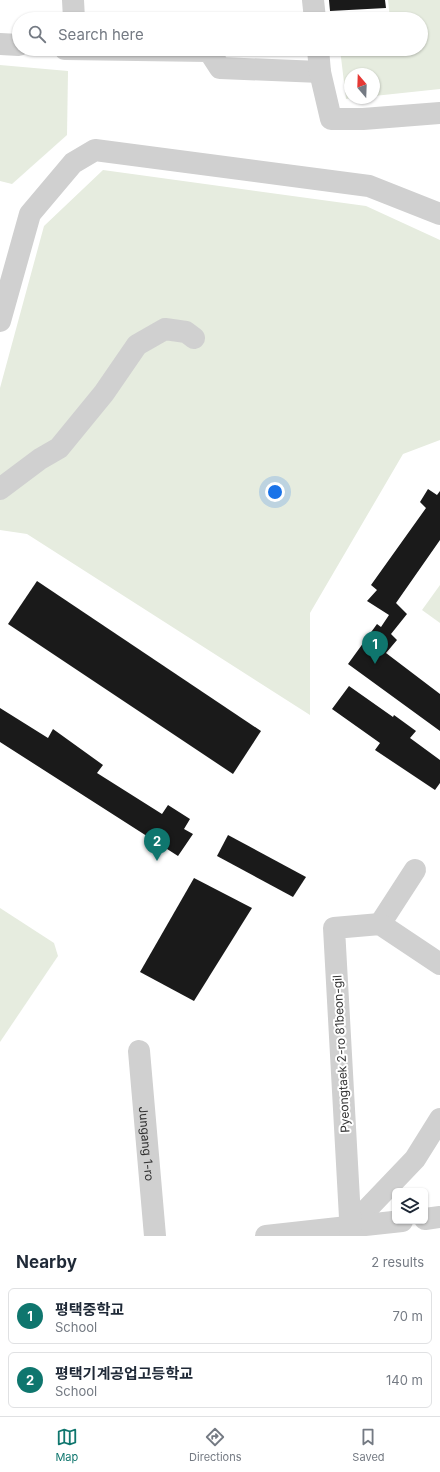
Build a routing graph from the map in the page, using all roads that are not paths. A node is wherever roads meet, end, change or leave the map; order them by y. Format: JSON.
{"nodes":[{"id":1,"x":73,"y":0,"type":"edge"},
{"id":2,"x":313,"y":0,"type":"edge"},
{"id":3,"x":74,"y":12,"type":"edge"},
{"id":4,"x":314,"y":12,"type":"edge"},
{"id":5,"x":0,"y":44,"type":"edge"},
{"id":6,"x":12,"y":45,"type":"edge"},
{"id":7,"x":212,"y":56,"type":"edge"},
{"id":8,"x":319,"y":56,"type":"edge"},
{"id":9,"x":320,"y":72,"type":"junction"},
{"id":10,"x":440,"y":113,"type":"edge"},
{"id":11,"x":440,"y":214,"type":"edge"},
{"id":12,"x":1,"y":311,"type":"edge"},
{"id":13,"x":194,"y":338,"type":"dead end"},
{"id":14,"x":0,"y":489,"type":"edge"},
{"id":15,"x":415,"y":870,"type":"dead end"},
{"id":16,"x":380,"y":924,"type":"junction"},
{"id":17,"x":440,"y":964,"type":"edge"},
{"id":18,"x":139,"y":1051,"type":"dead end"},
{"id":19,"x":440,"y":1119,"type":"edge"},
{"id":20,"x":440,"y":1217,"type":"edge"},
{"id":21,"x":428,"y":1218,"type":"edge"},
{"id":22,"x":392,"y":1223,"type":"edge"},
{"id":23,"x":353,"y":1233,"type":"edge"},
{"id":24,"x":154,"y":1236,"type":"edge"},
{"id":25,"x":266,"y":1236,"type":"edge"}],
"edges":[{"from":1,"to":3,"type":"street"},
{"from":2,"to":4,"type":"street"},
{"from":5,"to":6,"type":"street"},
{"from":7,"to":9,"type":"street"},
{"from":8,"to":9,"type":"street"},
{"from":9,"to":10,"type":"street"},
{"from":11,"to":12,"type":"street"},
{"from":13,"to":14,"type":"street"},
{"from":15,"to":16,"type":"street"},
{"from":16,"to":17,"type":"street"},
{"from":16,"to":23,"type":"street","name":"Pyeongtaek 2-ro 81beon-gil"},
{"from":18,"to":24,"type":"street","name":"Jungang 1-ro"},
{"from":19,"to":23,"type":"street"},
{"from":20,"to":21,"type":"street"},
{"from":22,"to":23,"type":"street"},
{"from":23,"to":25,"type":"street"}]}
